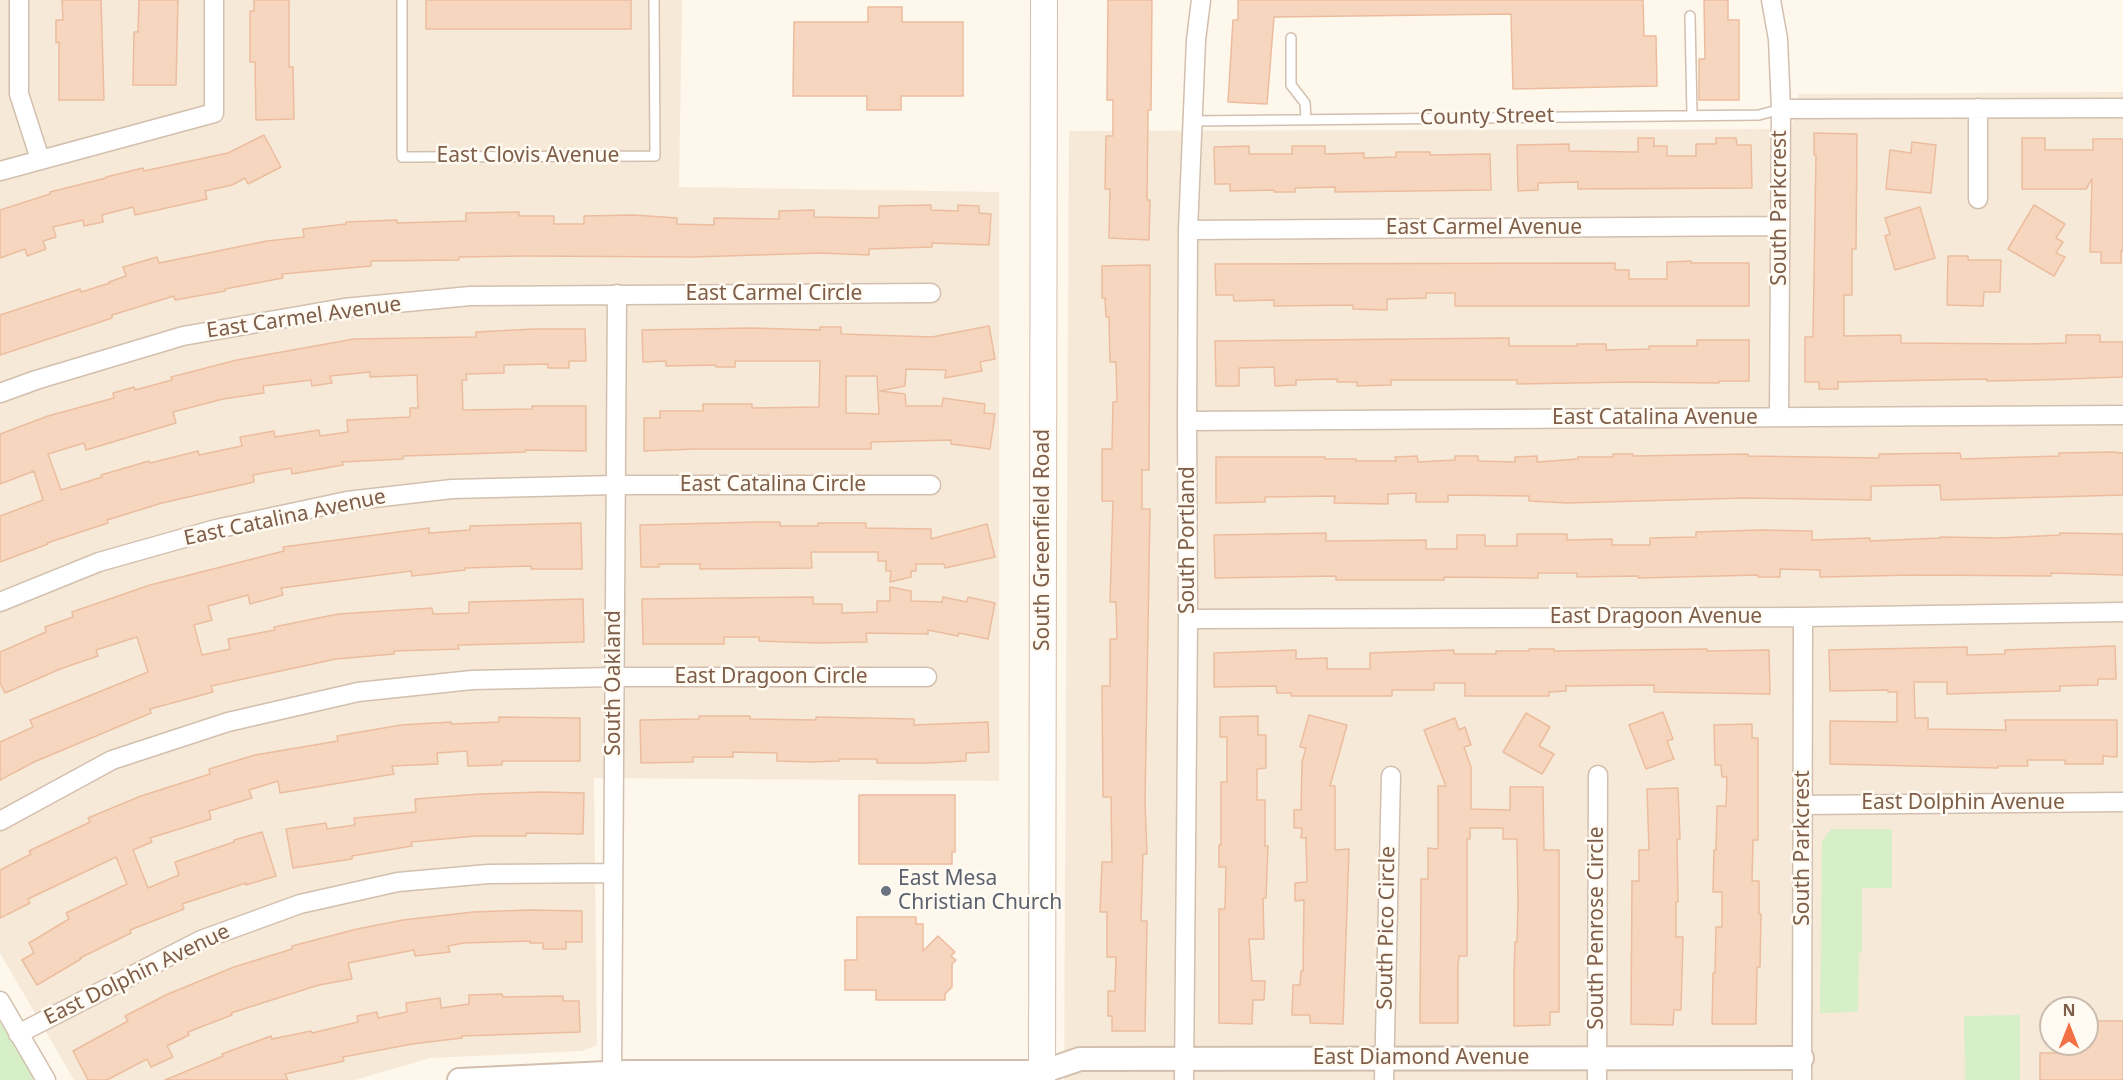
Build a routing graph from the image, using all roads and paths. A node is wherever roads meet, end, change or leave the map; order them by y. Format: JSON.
{"nodes":[{"id":1,"x":19,"y":0,"type":"edge"},
{"id":2,"x":214,"y":0,"type":"edge"},
{"id":3,"x":402,"y":0,"type":"edge"},
{"id":4,"x":654,"y":0,"type":"edge"},
{"id":5,"x":1044,"y":0,"type":"edge"},
{"id":6,"x":1201,"y":0,"type":"edge"},
{"id":7,"x":1772,"y":0,"type":"edge"},
{"id":8,"x":1690,"y":16,"type":"dead end"},
{"id":9,"x":1290,"y":38,"type":"dead end"},
{"id":10,"x":1978,"y":108,"type":"junction"},
{"id":11,"x":2123,"y":108,"type":"edge"},
{"id":12,"x":1781,"y":109,"type":"junction"},
{"id":13,"x":1692,"y":116,"type":"junction"},
{"id":14,"x":1306,"y":119,"type":"junction"},
{"id":15,"x":1192,"y":121,"type":"junction"},
{"id":16,"x":40,"y":159,"type":"junction"},
{"id":17,"x":0,"y":171,"type":"edge"},
{"id":18,"x":1978,"y":199,"type":"dead end"},
{"id":19,"x":1780,"y":226,"type":"junction"},
{"id":20,"x":1188,"y":230,"type":"junction"},
{"id":21,"x":931,"y":293,"type":"dead end"},
{"id":22,"x":617,"y":294,"type":"junction"},
{"id":23,"x":0,"y":393,"type":"edge"},
{"id":24,"x":2123,"y":415,"type":"edge"},
{"id":25,"x":1779,"y":417,"type":"junction"},
{"id":26,"x":1187,"y":421,"type":"junction"},
{"id":27,"x":615,"y":484,"type":"junction"},
{"id":28,"x":931,"y":485,"type":"dead end"},
{"id":29,"x":0,"y":602,"type":"edge"},
{"id":30,"x":2123,"y":612,"type":"edge"},
{"id":31,"x":1803,"y":617,"type":"junction"},
{"id":32,"x":1188,"y":619,"type":"junction"},
{"id":33,"x":614,"y":677,"type":"junction"},
{"id":34,"x":927,"y":677,"type":"dead end"},
{"id":35,"x":1390,"y":776,"type":"dead end"},
{"id":36,"x":1598,"y":776,"type":"dead end"},
{"id":37,"x":2123,"y":802,"type":"edge"},
{"id":38,"x":1803,"y":805,"type":"junction"},
{"id":39,"x":0,"y":821,"type":"edge"},
{"id":40,"x":613,"y":873,"type":"junction"},
{"id":41,"x":0,"y":1000,"type":"edge"},
{"id":42,"x":18,"y":1034,"type":"junction"},
{"id":43,"x":1184,"y":1069,"type":"edge"},
{"id":44,"x":1385,"y":1069,"type":"edge"},
{"id":45,"x":1597,"y":1069,"type":"edge"},
{"id":46,"x":1802,"y":1069,"type":"edge"},
{"id":47,"x":612,"y":1072,"type":"junction"},
{"id":48,"x":1049,"y":1077,"type":"edge"},
{"id":49,"x":46,"y":1080,"type":"edge"},
{"id":50,"x":459,"y":1080,"type":"edge"}],
"edges":[{"from":1,"to":16,"type":"street"},
{"from":2,"to":16,"type":"street"},
{"from":3,"to":4,"type":"lane","name":"East Clovis Avenue"},
{"from":5,"to":48,"type":"main road","name":"South Greenfield Road"},
{"from":6,"to":15,"type":"street","name":"South Portland"},
{"from":7,"to":12,"type":"street","name":"South Parkcrest"},
{"from":8,"to":13,"type":"lane"},
{"from":9,"to":14,"type":"lane"},
{"from":10,"to":11,"type":"street"},
{"from":10,"to":12,"type":"street"},
{"from":10,"to":18,"type":"street"},
{"from":12,"to":13,"type":"lane","name":"County Street"},
{"from":12,"to":19,"type":"street","name":"South Parkcrest"},
{"from":13,"to":14,"type":"lane","name":"County Street"},
{"from":14,"to":15,"type":"lane","name":"County Street"},
{"from":15,"to":20,"type":"street","name":"South Portland"},
{"from":16,"to":17,"type":"street"},
{"from":19,"to":20,"type":"street","name":"East Carmel Avenue"},
{"from":19,"to":25,"type":"street","name":"South Parkcrest"},
{"from":20,"to":26,"type":"street","name":"South Portland"},
{"from":21,"to":22,"type":"street","name":"East Carmel Circle"},
{"from":22,"to":23,"type":"street","name":"East Carmel Avenue"},
{"from":22,"to":27,"type":"street","name":"South Oakland"},
{"from":24,"to":25,"type":"street","name":"East Catalina Avenue"},
{"from":25,"to":26,"type":"street","name":"East Catalina Avenue"},
{"from":26,"to":32,"type":"street","name":"South Portland"},
{"from":27,"to":28,"type":"street","name":"East Catalina Circle"},
{"from":27,"to":29,"type":"street","name":"East Catalina Avenue"},
{"from":27,"to":33,"type":"street","name":"South Oakland"},
{"from":30,"to":31,"type":"street","name":"East Dragoon Avenue"},
{"from":31,"to":32,"type":"street","name":"East Dragoon Avenue"},
{"from":31,"to":38,"type":"street","name":"South Parkcrest"},
{"from":32,"to":43,"type":"street","name":"South Portland"},
{"from":33,"to":34,"type":"street","name":"East Dragoon Circle"},
{"from":33,"to":39,"type":"street"},
{"from":33,"to":40,"type":"street","name":"South Oakland"},
{"from":35,"to":44,"type":"street","name":"South Pico Circle"},
{"from":36,"to":45,"type":"street","name":"South Penrose Circle"},
{"from":37,"to":38,"type":"street","name":"East Dolphin Avenue"},
{"from":38,"to":46,"type":"street","name":"South Parkcrest"},
{"from":40,"to":42,"type":"street","name":"East Dolphin Avenue"},
{"from":40,"to":47,"type":"street","name":"South Oakland"},
{"from":41,"to":42,"type":"street"},
{"from":42,"to":49,"type":"street"},
{"from":43,"to":44,"type":"street","name":"East Diamond Avenue"},
{"from":43,"to":48,"type":"street","name":"East Diamond Avenue"},
{"from":44,"to":45,"type":"street","name":"East Diamond Avenue"},
{"from":45,"to":46,"type":"street","name":"East Diamond Avenue"},
{"from":47,"to":48,"type":"street","name":"East Diamond Avenue"},
{"from":47,"to":50,"type":"street","name":"East Diamond Avenue"}]}
